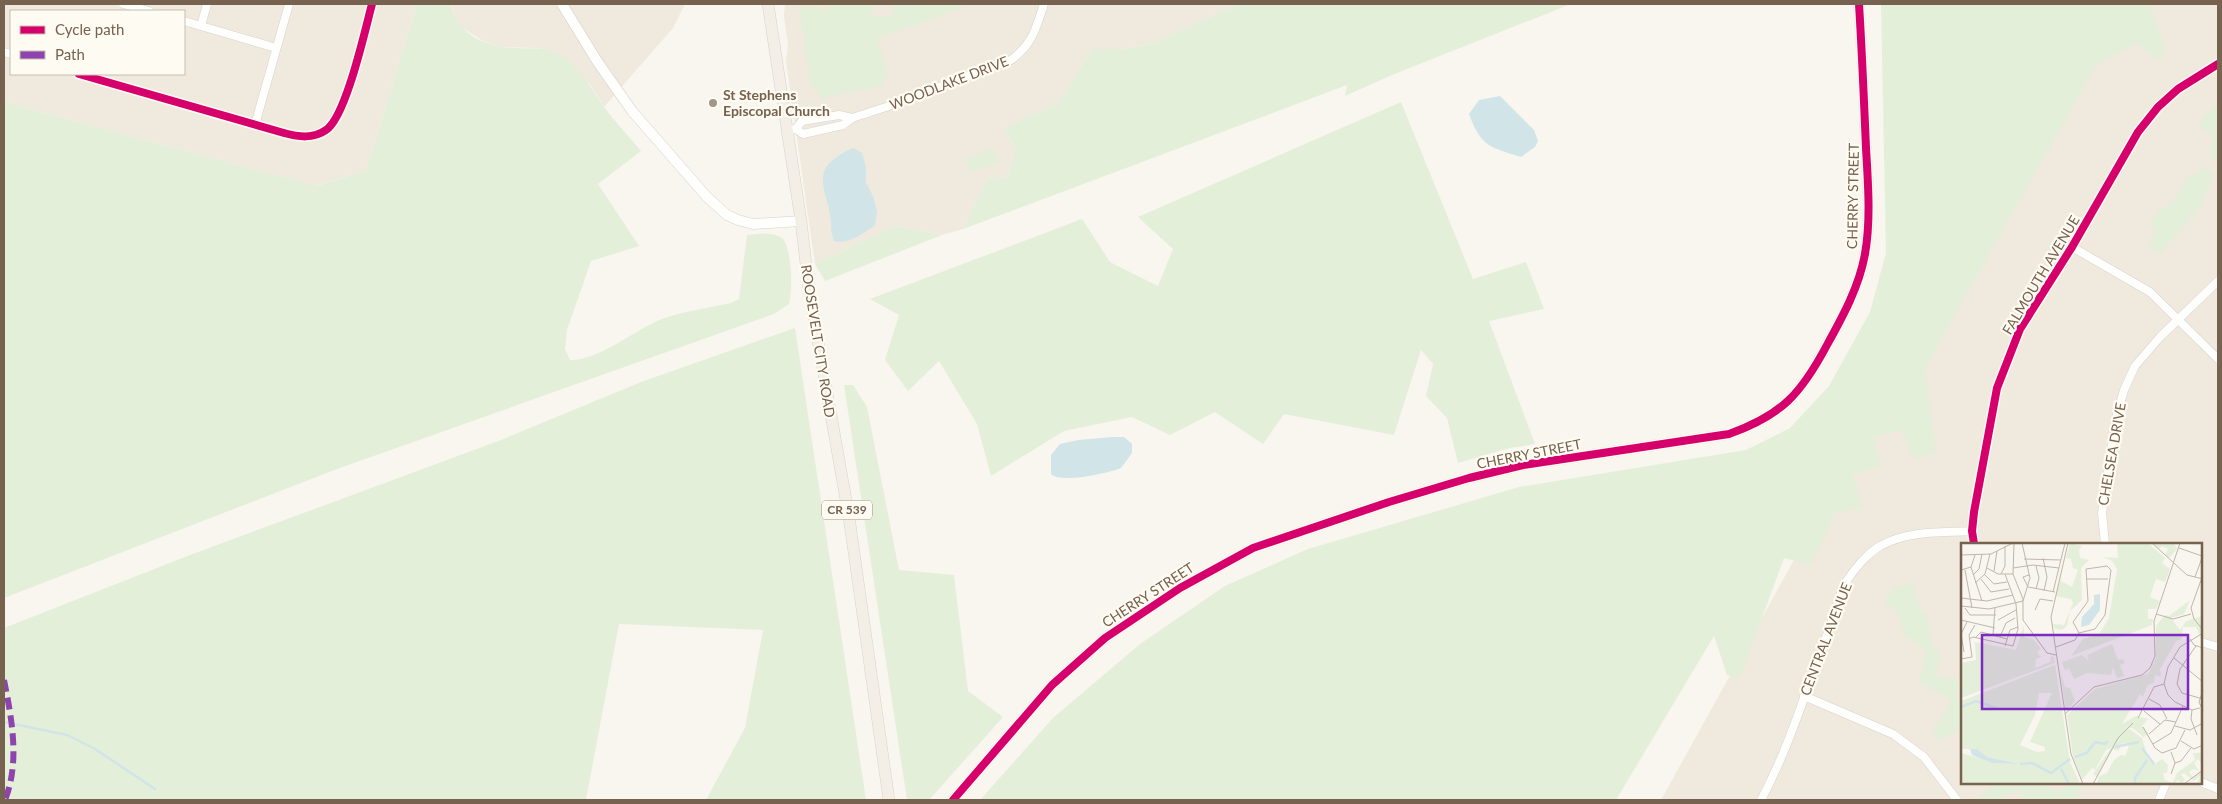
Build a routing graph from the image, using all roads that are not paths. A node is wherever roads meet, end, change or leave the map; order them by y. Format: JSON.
{"nodes":[{"id":1,"x":125,"y":4,"type":"edge"},
{"id":2,"x":207,"y":4,"type":"edge"},
{"id":3,"x":289,"y":4,"type":"edge"},
{"id":4,"x":372,"y":4,"type":"edge"},
{"id":5,"x":562,"y":4,"type":"edge"},
{"id":6,"x":768,"y":4,"type":"edge"},
{"id":7,"x":1044,"y":4,"type":"edge"},
{"id":8,"x":1859,"y":4,"type":"edge"},
{"id":9,"x":146,"y":10,"type":"edge"},
{"id":10,"x":185,"y":21,"type":"edge"},
{"id":11,"x":201,"y":26,"type":"junction"},
{"id":12,"x":276,"y":48,"type":"junction"},
{"id":13,"x":2218,"y":64,"type":"edge"},
{"id":14,"x":81,"y":75,"type":"edge"},
{"id":15,"x":852,"y":118,"type":"junction"},
{"id":16,"x":255,"y":125,"type":"junction"},
{"id":17,"x":792,"y":130,"type":"junction"},
{"id":18,"x":801,"y":222,"type":"junction"},
{"id":19,"x":2072,"y":248,"type":"junction"},
{"id":20,"x":2218,"y":280,"type":"edge"},
{"id":21,"x":2178,"y":322,"type":"junction"},
{"id":22,"x":2218,"y":359,"type":"edge"},
{"id":23,"x":1972,"y":532,"type":"junction"},
{"id":24,"x":1974,"y":543,"type":"edge"},
{"id":25,"x":2105,"y":543,"type":"edge"},
{"id":26,"x":2202,"y":642,"type":"edge"},
{"id":27,"x":2218,"y":648,"type":"edge"},
{"id":28,"x":1804,"y":696,"type":"junction"},
{"id":29,"x":2202,"y":782,"type":"edge"},
{"id":30,"x":2166,"y":784,"type":"edge"},
{"id":31,"x":2218,"y":789,"type":"edge"},
{"id":32,"x":889,"y":800,"type":"edge"},
{"id":33,"x":953,"y":800,"type":"edge"},
{"id":34,"x":1761,"y":800,"type":"edge"},
{"id":35,"x":1957,"y":800,"type":"edge"},
{"id":36,"x":2159,"y":800,"type":"edge"}],
"edges":[{"from":1,"to":9,"type":"street"},
{"from":2,"to":11,"type":"street"},
{"from":3,"to":12,"type":"street"},
{"from":4,"to":16,"type":"street"},
{"from":5,"to":18,"type":"street"},
{"from":6,"to":17,"type":"main road","number":"CR 539"},
{"from":7,"to":15,"type":"street","name":"WOODLAKE DRIVE"},
{"from":8,"to":33,"type":"street","name":"CHERRY STREET"},
{"from":10,"to":11,"type":"street"},
{"from":11,"to":12,"type":"street"},
{"from":12,"to":16,"type":"street"},
{"from":13,"to":19,"type":"street","name":"FALMOUTH AVENUE"},
{"from":14,"to":16,"type":"street"},
{"from":15,"to":17,"type":"street","name":"WOODLAKE DRIVE"},
{"from":15,"to":17,"type":"street","name":"WOODLAKE DRIVE"},
{"from":17,"to":18,"type":"main road","number":"CR 539"},
{"from":18,"to":32,"type":"main road","name":"ROOSEVELT CITY ROAD","number":"CR 539"},
{"from":19,"to":21,"type":"street"},
{"from":19,"to":23,"type":"street","name":"FALMOUTH AVENUE"},
{"from":20,"to":21,"type":"street","name":"CHELSEA DRIVE"},
{"from":21,"to":22,"type":"street"},
{"from":21,"to":25,"type":"street","name":"CHELSEA DRIVE"},
{"from":23,"to":24,"type":"street","name":"FALMOUTH AVENUE"},
{"from":23,"to":28,"type":"street","name":"CENTRAL AVENUE"},
{"from":26,"to":27,"type":"street"},
{"from":28,"to":34,"type":"street","name":"CENTRAL AVENUE"},
{"from":28,"to":35,"type":"street"},
{"from":29,"to":31,"type":"street"},
{"from":30,"to":36,"type":"street"}]}
